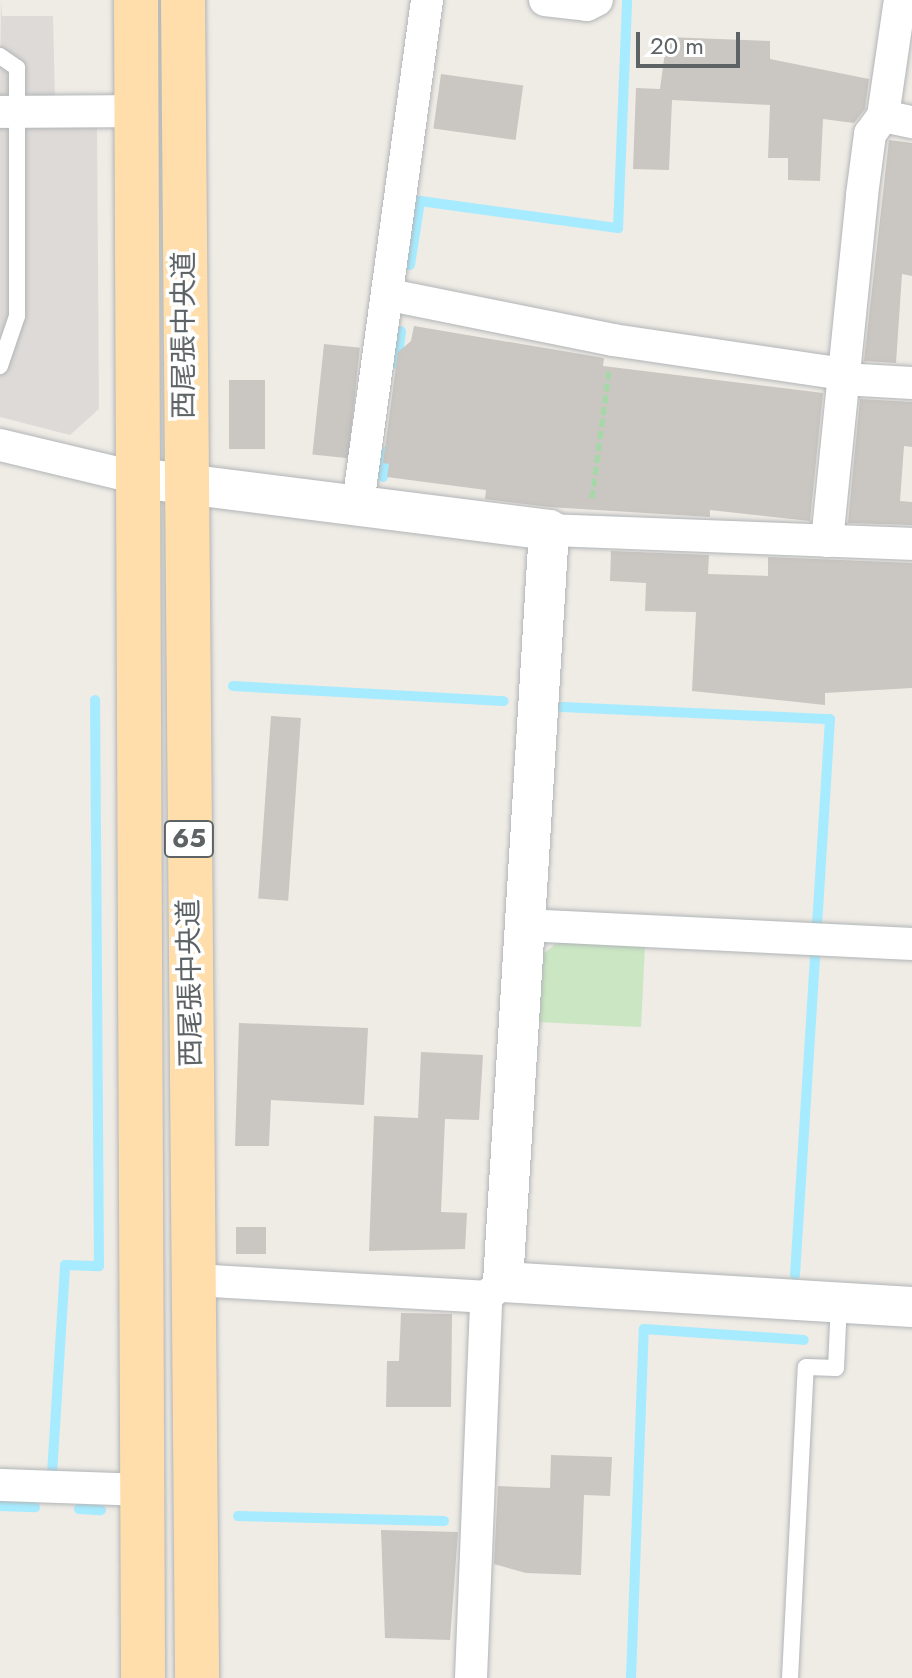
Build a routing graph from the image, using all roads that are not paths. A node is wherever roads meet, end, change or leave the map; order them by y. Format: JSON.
{"nodes":[{"id":1,"x":136,"y":0,"type":"edge"},
{"id":2,"x":183,"y":0,"type":"edge"},
{"id":3,"x":427,"y":0,"type":"edge"},
{"id":4,"x":545,"y":0,"type":"edge"},
{"id":5,"x":597,"y":0,"type":"edge"},
{"id":6,"x":896,"y":1,"type":"edge"},
{"id":7,"x":0,"y":56,"type":"edge"},
{"id":8,"x":136,"y":111,"type":"junction"},
{"id":9,"x":8,"y":112,"type":"edge"},
{"id":10,"x":898,"y":119,"type":"edge"},
{"id":11,"x":390,"y":295,"type":"junction"},
{"id":12,"x":0,"y":366,"type":"edge"},
{"id":13,"x":842,"y":376,"type":"junction"},
{"id":14,"x":912,"y":383,"type":"edge"},
{"id":15,"x":0,"y":445,"type":"edge"},
{"id":16,"x":138,"y":478,"type":"junction"},
{"id":17,"x":185,"y":484,"type":"junction"},
{"id":18,"x":358,"y":504,"type":"junction"},
{"id":19,"x":568,"y":530,"type":"junction"},
{"id":20,"x":827,"y":541,"type":"junction"},
{"id":21,"x":912,"y":544,"type":"edge"},
{"id":22,"x":525,"y":925,"type":"junction"},
{"id":23,"x":912,"y":944,"type":"edge"},
{"id":24,"x":193,"y":1280,"type":"junction"},
{"id":25,"x":494,"y":1290,"type":"junction"},
{"id":26,"x":839,"y":1302,"type":"junction"},
{"id":27,"x":912,"y":1307,"type":"edge"},
{"id":28,"x":0,"y":1485,"type":"edge"},
{"id":29,"x":143,"y":1490,"type":"junction"},
{"id":30,"x":143,"y":1678,"type":"edge"},
{"id":31,"x":197,"y":1678,"type":"edge"},
{"id":32,"x":471,"y":1678,"type":"edge"},
{"id":33,"x":790,"y":1678,"type":"edge"}],
"edges":[{"from":1,"to":8,"type":"main road","name":"西尾張中央道","number":"65"},
{"from":2,"to":17,"type":"main road","name":"西尾張中央道","number":"65"},
{"from":3,"to":11,"type":"street"},
{"from":4,"to":5,"type":"street"},
{"from":6,"to":10,"type":"street"},
{"from":7,"to":9,"type":"lane"},
{"from":8,"to":9,"type":"street"},
{"from":8,"to":16,"type":"main road","name":"西尾張中央道","number":"65"},
{"from":9,"to":12,"type":"lane"},
{"from":10,"to":13,"type":"street"},
{"from":11,"to":13,"type":"street"},
{"from":11,"to":18,"type":"street"},
{"from":13,"to":14,"type":"street"},
{"from":13,"to":20,"type":"street"},
{"from":15,"to":16,"type":"street"},
{"from":16,"to":17,"type":"street"},
{"from":16,"to":29,"type":"main road","name":"西尾張中央道","number":"65"},
{"from":17,"to":18,"type":"street"},
{"from":17,"to":24,"type":"main road","name":"西尾張中央道","number":"65"},
{"from":18,"to":19,"type":"street"},
{"from":19,"to":20,"type":"street"},
{"from":19,"to":22,"type":"street"},
{"from":20,"to":21,"type":"street"},
{"from":22,"to":23,"type":"street"},
{"from":22,"to":25,"type":"street"},
{"from":24,"to":25,"type":"street"},
{"from":24,"to":31,"type":"main road","name":"西尾張中央道","number":"65"},
{"from":25,"to":26,"type":"street"},
{"from":25,"to":32,"type":"street"},
{"from":26,"to":27,"type":"street"},
{"from":26,"to":33,"type":"lane"},
{"from":28,"to":29,"type":"street"},
{"from":29,"to":30,"type":"main road","name":"西尾張中央道","number":"65"}]}
